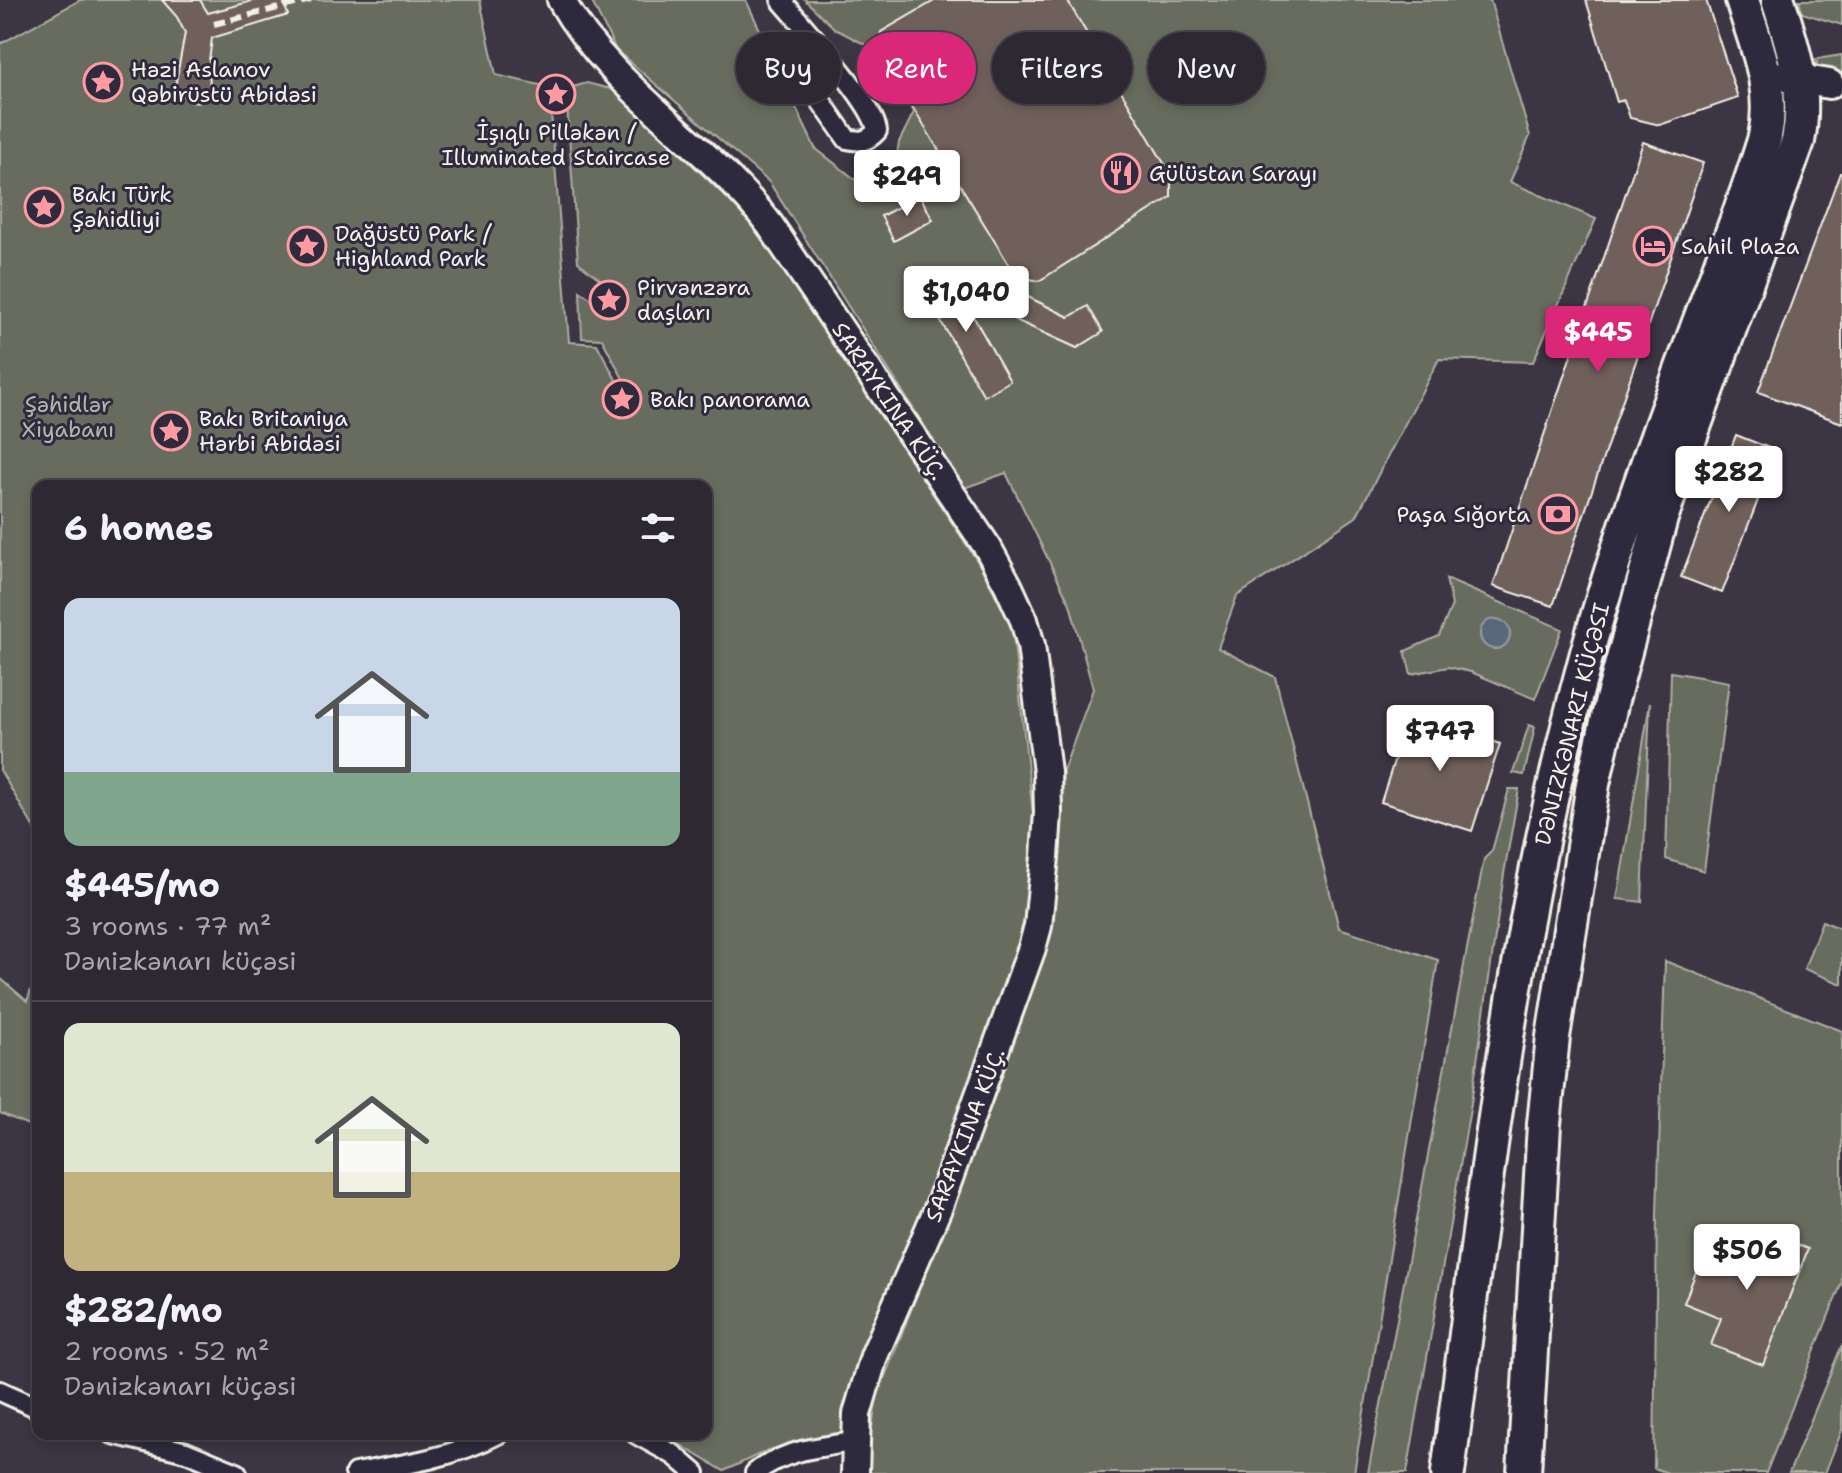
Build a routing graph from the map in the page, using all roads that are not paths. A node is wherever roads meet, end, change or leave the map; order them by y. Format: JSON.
{"nodes":[{"id":1,"x":561,"y":0,"type":"edge"},
{"id":2,"x":781,"y":0,"type":"edge"},
{"id":3,"x":1742,"y":0,"type":"edge"},
{"id":4,"x":1778,"y":0,"type":"edge"},
{"id":5,"x":808,"y":32,"type":"edge"},
{"id":6,"x":811,"y":36,"type":"joint"},
{"id":7,"x":1763,"y":66,"type":"junction"},
{"id":8,"x":1811,"y":90,"type":"junction"},
{"id":9,"x":0,"y":1391,"type":"edge"},
{"id":10,"x":32,"y":1405,"type":"edge"},
{"id":11,"x":137,"y":1440,"type":"edge"},
{"id":12,"x":484,"y":1440,"type":"edge"},
{"id":13,"x":647,"y":1440,"type":"edge"},
{"id":14,"x":855,"y":1442,"type":"junction"},
{"id":15,"x":237,"y":1473,"type":"edge"},
{"id":16,"x":355,"y":1473,"type":"edge"},
{"id":17,"x":695,"y":1473,"type":"edge"},
{"id":18,"x":755,"y":1473,"type":"edge"},
{"id":19,"x":855,"y":1473,"type":"edge"},
{"id":20,"x":1448,"y":1473,"type":"edge"},
{"id":21,"x":1524,"y":1473,"type":"edge"}],
"edges":[{"from":1,"to":14,"type":"street","name":"SARAYKINA KÜÇ."},
{"from":2,"to":5,"type":"street"},
{"from":3,"to":7,"type":"highway"},
{"from":4,"to":8,"type":"highway"},
{"from":6,"to":6,"type":"street"},
{"from":7,"to":8,"type":"main road"},
{"from":7,"to":20,"type":"highway"},
{"from":8,"to":21,"type":"highway"},
{"from":9,"to":10,"type":"street"},
{"from":11,"to":15,"type":"street"},
{"from":12,"to":16,"type":"street"},
{"from":13,"to":17,"type":"street"},
{"from":14,"to":18,"type":"street"},
{"from":14,"to":19,"type":"street","name":"SARAYKINA KÜÇ."}]}
